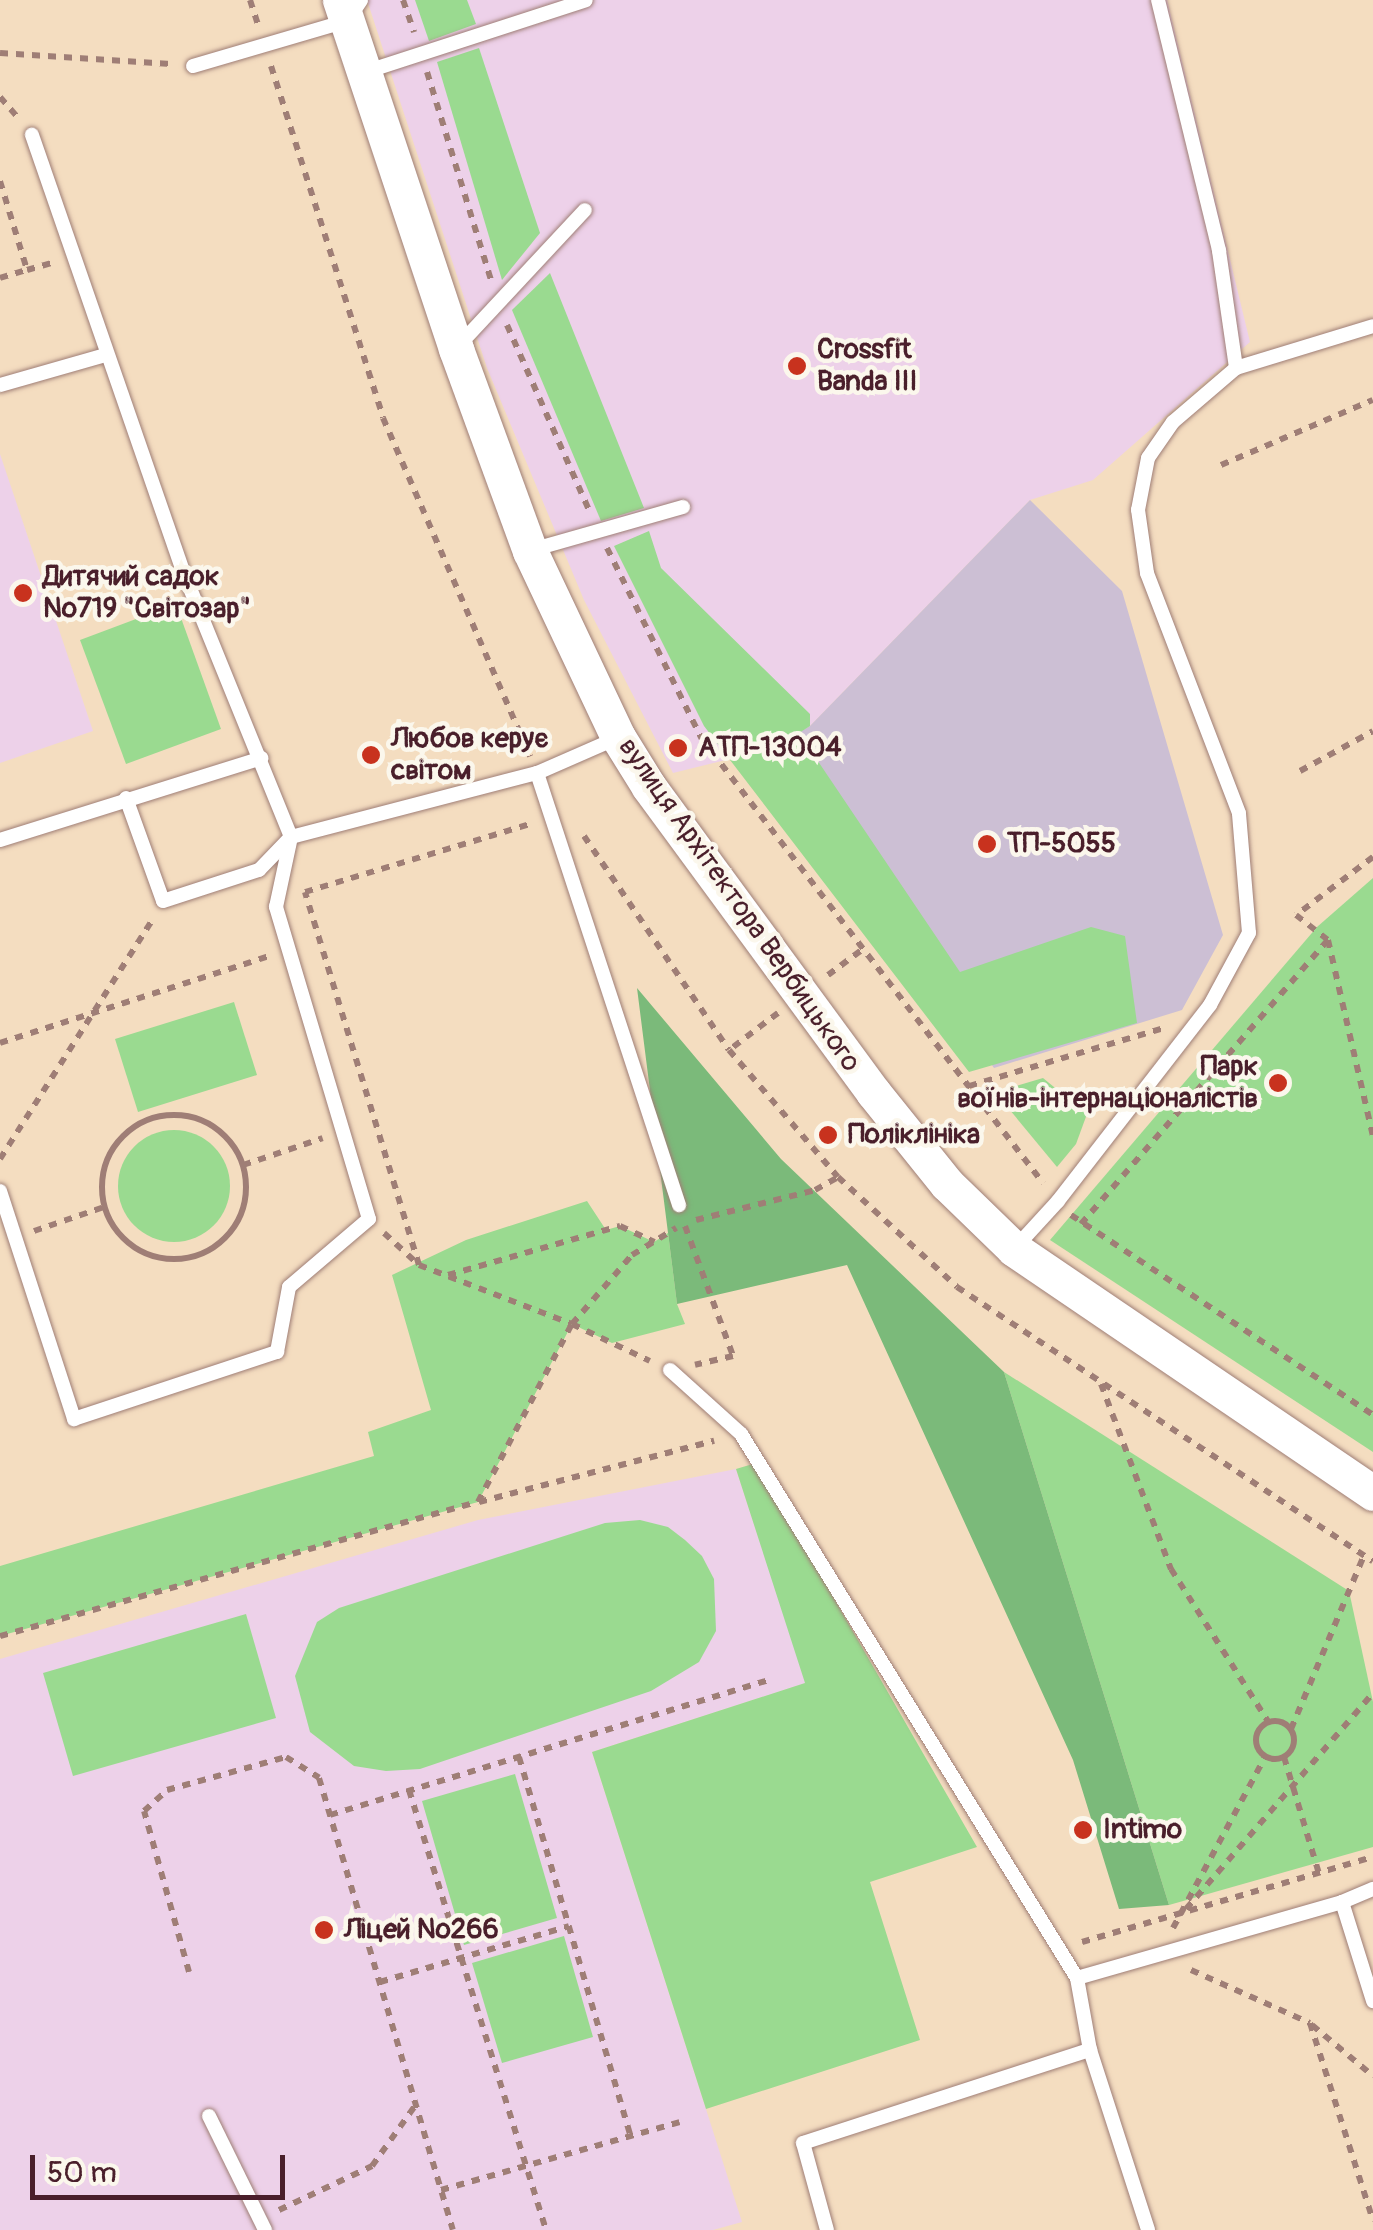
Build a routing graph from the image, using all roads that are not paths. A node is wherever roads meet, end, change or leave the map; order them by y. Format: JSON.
{"nodes":[{"id":1,"x":586,"y":0,"type":"edge"},
{"id":2,"x":1158,"y":0,"type":"edge"},
{"id":3,"x":349,"y":7,"type":"edge"},
{"id":4,"x":192,"y":66,"type":"road end"},
{"id":5,"x":364,"y":72,"type":"junction"},
{"id":6,"x":32,"y":134,"type":"dead end"},
{"id":7,"x":585,"y":210,"type":"dead end"},
{"id":8,"x":1373,"y":326,"type":"edge"},
{"id":9,"x":456,"y":348,"type":"junction"},
{"id":10,"x":105,"y":355,"type":"junction"},
{"id":11,"x":1236,"y":368,"type":"junction"},
{"id":12,"x":0,"y":385,"type":"edge"},
{"id":13,"x":683,"y":507,"type":"dead end"},
{"id":14,"x":530,"y":551,"type":"junction"},
{"id":15,"x":618,"y":738,"type":"junction"},
{"id":16,"x":260,"y":758,"type":"junction"},
{"id":17,"x":537,"y":773,"type":"junction"},
{"id":18,"x":126,"y":798,"type":"junction"},
{"id":19,"x":290,"y":837,"type":"junction"},
{"id":20,"x":0,"y":840,"type":"edge"},
{"id":21,"x":0,"y":1191,"type":"edge"},
{"id":22,"x":679,"y":1205,"type":"dead end"},
{"id":23,"x":1014,"y":1249,"type":"junction"},
{"id":24,"x":670,"y":1370,"type":"road end"},
{"id":25,"x":1373,"y":1493,"type":"edge"},
{"id":26,"x":1373,"y":1889,"type":"edge"},
{"id":27,"x":1342,"y":1902,"type":"junction"},
{"id":28,"x":1078,"y":1978,"type":"junction"},
{"id":29,"x":1373,"y":2001,"type":"edge"},
{"id":30,"x":1090,"y":2050,"type":"junction"},
{"id":31,"x":209,"y":2116,"type":"dead end"},
{"id":32,"x":263,"y":2224,"type":"edge"},
{"id":33,"x":828,"y":2230,"type":"edge"},
{"id":34,"x":1148,"y":2230,"type":"edge"}],
"edges":[{"from":1,"to":5,"type":"lane"},
{"from":2,"to":11,"type":"lane"},
{"from":3,"to":4,"type":"lane"},
{"from":3,"to":5,"type":"street","name":"вулиця Архітектора Вербицького"},
{"from":5,"to":9,"type":"street","name":"вулиця Архітектора Вербицького"},
{"from":6,"to":10,"type":"lane"},
{"from":7,"to":9,"type":"lane"},
{"from":8,"to":11,"type":"lane"},
{"from":9,"to":14,"type":"street","name":"вулиця Архітектора Вербицького"},
{"from":10,"to":12,"type":"lane"},
{"from":10,"to":16,"type":"lane"},
{"from":11,"to":23,"type":"lane"},
{"from":13,"to":14,"type":"lane"},
{"from":14,"to":15,"type":"street","name":"вулиця Архітектора Вербицького"},
{"from":15,"to":17,"type":"lane"},
{"from":15,"to":23,"type":"street","name":"вулиця Архітектора Вербицького"},
{"from":16,"to":18,"type":"lane"},
{"from":16,"to":19,"type":"lane"},
{"from":17,"to":19,"type":"lane"},
{"from":17,"to":22,"type":"lane"},
{"from":18,"to":19,"type":"lane"},
{"from":18,"to":20,"type":"lane"},
{"from":19,"to":21,"type":"lane"},
{"from":23,"to":25,"type":"street","name":"вулиця Архітектора Вербицького"},
{"from":24,"to":28,"type":"lane"},
{"from":26,"to":27,"type":"lane"},
{"from":27,"to":28,"type":"lane"},
{"from":27,"to":29,"type":"lane"},
{"from":28,"to":30,"type":"lane"},
{"from":30,"to":33,"type":"lane"},
{"from":30,"to":34,"type":"lane"},
{"from":31,"to":32,"type":"lane"}]}
